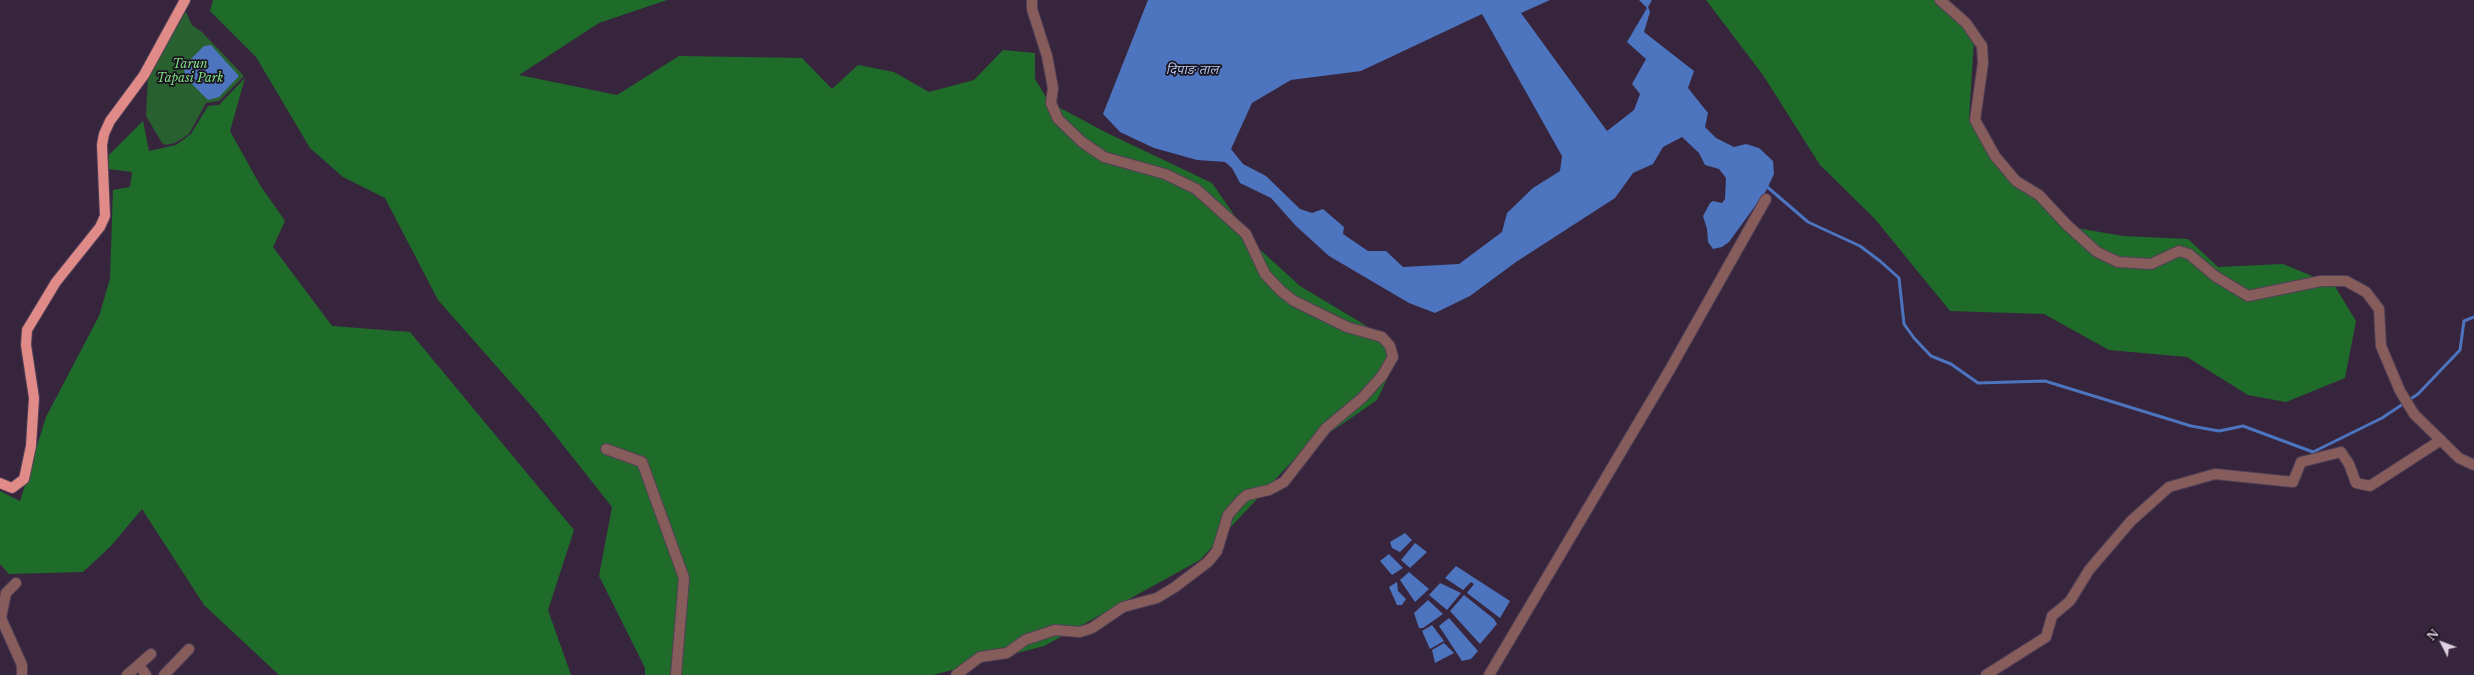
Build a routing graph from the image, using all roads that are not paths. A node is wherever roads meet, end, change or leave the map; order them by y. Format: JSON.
{"nodes":[{"id":1,"x":185,"y":0,"type":"edge"},
{"id":2,"x":1032,"y":0,"type":"edge"},
{"id":3,"x":1940,"y":0,"type":"edge"},
{"id":4,"x":1766,"y":200,"type":"dead end"},
{"id":5,"x":2441,"y":440,"type":"junction"},
{"id":6,"x":606,"y":449,"type":"dead end"},
{"id":7,"x":2474,"y":465,"type":"edge"},
{"id":8,"x":0,"y":483,"type":"edge"},
{"id":9,"x":16,"y":583,"type":"dead end"},
{"id":10,"x":188,"y":649,"type":"dead end"},
{"id":11,"x":152,"y":654,"type":"dead end"},
{"id":12,"x":139,"y":664,"type":"junction"},
{"id":13,"x":22,"y":675,"type":"edge"},
{"id":14,"x":127,"y":675,"type":"edge"},
{"id":15,"x":146,"y":675,"type":"edge"},
{"id":16,"x":164,"y":675,"type":"edge"},
{"id":17,"x":676,"y":675,"type":"edge"},
{"id":18,"x":956,"y":675,"type":"edge"},
{"id":19,"x":1489,"y":675,"type":"edge"},
{"id":20,"x":1986,"y":675,"type":"edge"}],
"edges":[{"from":1,"to":8,"type":"main road"},
{"from":2,"to":18,"type":"street"},
{"from":3,"to":5,"type":"street"},
{"from":4,"to":19,"type":"street"},
{"from":5,"to":7,"type":"street"},
{"from":5,"to":20,"type":"street"},
{"from":6,"to":17,"type":"street"},
{"from":9,"to":13,"type":"street"},
{"from":10,"to":16,"type":"street"},
{"from":11,"to":12,"type":"street"},
{"from":12,"to":14,"type":"street"},
{"from":12,"to":15,"type":"street"}]}
